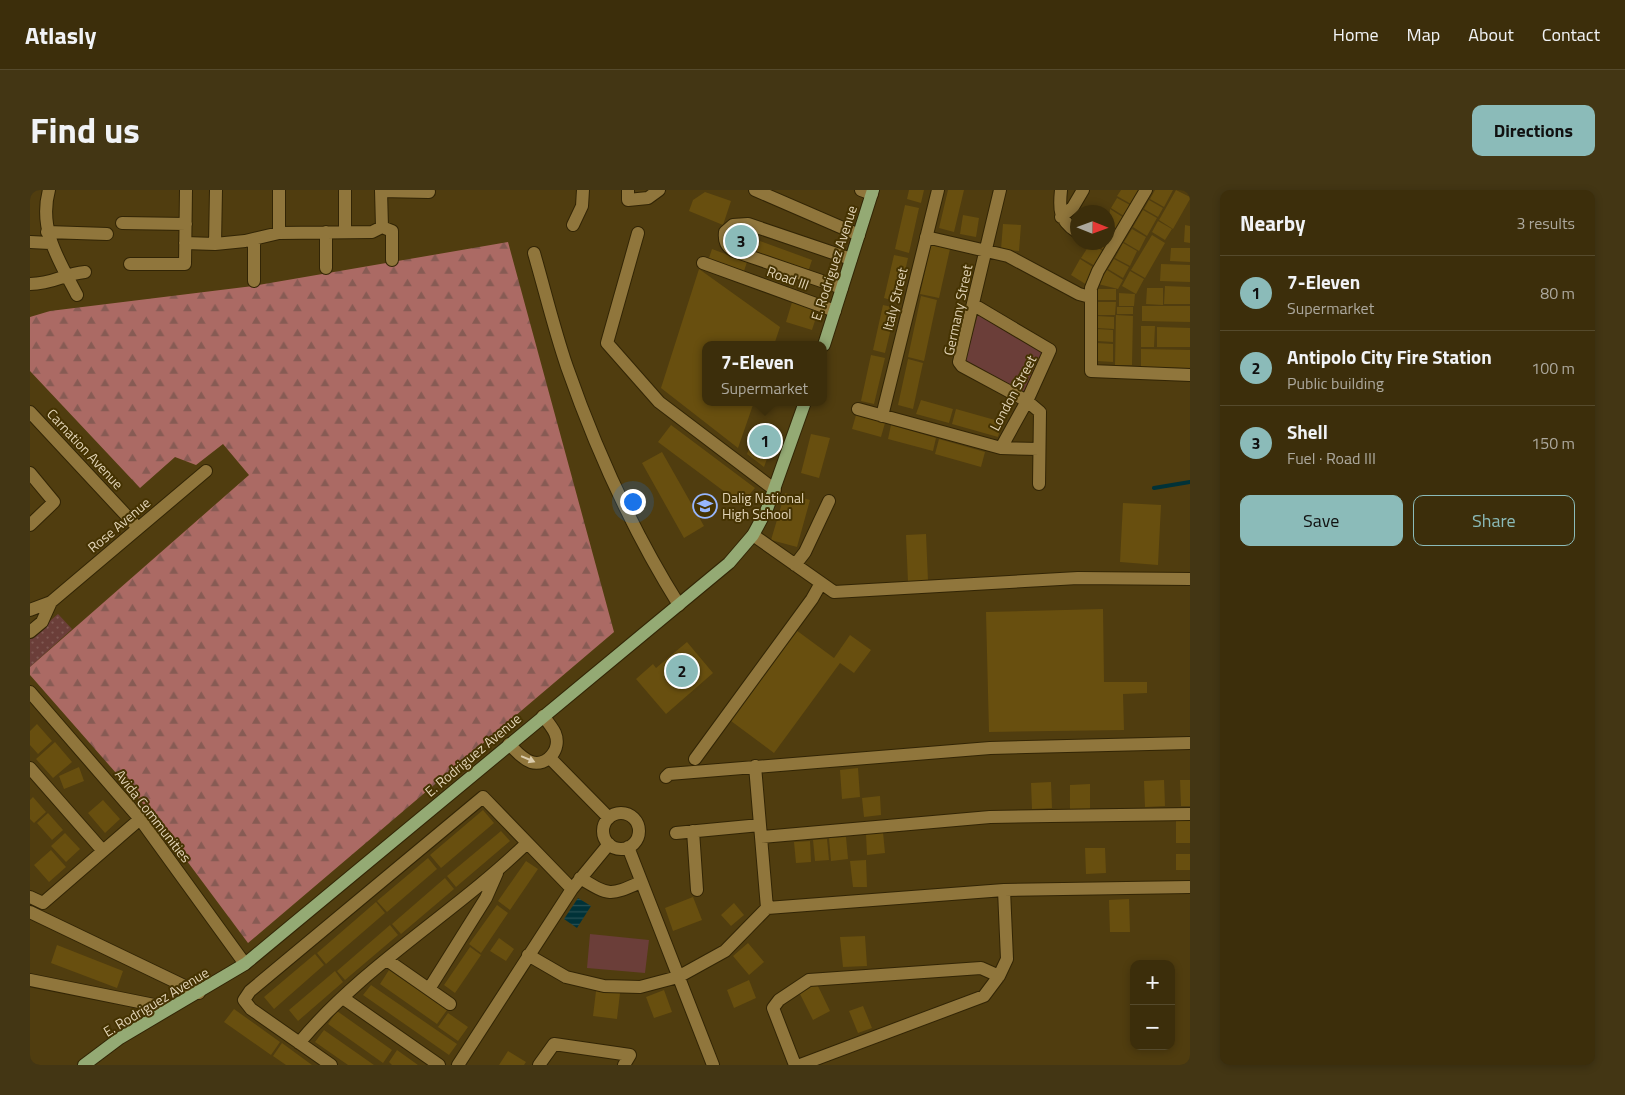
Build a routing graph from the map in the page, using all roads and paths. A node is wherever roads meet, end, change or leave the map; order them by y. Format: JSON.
{"nodes":[{"id":1,"x":49,"y":190,"type":"edge"},
{"id":2,"x":186,"y":190,"type":"edge"},
{"id":3,"x":216,"y":190,"type":"edge"},
{"id":4,"x":279,"y":190,"type":"edge"},
{"id":5,"x":345,"y":190,"type":"edge"},
{"id":6,"x":381,"y":190,"type":"edge"},
{"id":7,"x":583,"y":190,"type":"edge"},
{"id":8,"x":628,"y":190,"type":"edge"},
{"id":9,"x":659,"y":190,"type":"edge"},
{"id":10,"x":755,"y":190,"type":"edge"},
{"id":11,"x":938,"y":190,"type":"edge"},
{"id":12,"x":1000,"y":190,"type":"edge"},
{"id":13,"x":1061,"y":190,"type":"edge"},
{"id":14,"x":1083,"y":190,"type":"edge"},
{"id":15,"x":1146,"y":190,"type":"edge"},
{"id":16,"x":869,"y":191,"type":"edge"},
{"id":17,"x":429,"y":192,"type":"dead end"},
{"id":18,"x":1061,"y":217,"type":"junction"},
{"id":19,"x":122,"y":222,"type":"dead end"},
{"id":20,"x":186,"y":224,"type":"junction"},
{"id":21,"x":573,"y":225,"type":"dead end"},
{"id":22,"x":1070,"y":227,"type":"edge"},
{"id":23,"x":382,"y":228,"type":"junction"},
{"id":24,"x":326,"y":232,"type":"junction"},
{"id":25,"x":345,"y":232,"type":"junction"},
{"id":26,"x":278,"y":233,"type":"junction"},
{"id":27,"x":638,"y":233,"type":"dead end"},
{"id":28,"x":107,"y":234,"type":"dead end"},
{"id":29,"x":859,"y":235,"type":"junction"},
{"id":30,"x":926,"y":237,"type":"junction"},
{"id":31,"x":49,"y":238,"type":"junction"},
{"id":32,"x":254,"y":239,"type":"junction"},
{"id":33,"x":30,"y":242,"type":"edge"},
{"id":34,"x":185,"y":243,"type":"junction"},
{"id":35,"x":215,"y":244,"type":"junction"},
{"id":36,"x":986,"y":251,"type":"junction"},
{"id":37,"x":534,"y":253,"type":"dead end"},
{"id":38,"x":851,"y":259,"type":"junction"},
{"id":39,"x":392,"y":260,"type":"dead end"},
{"id":40,"x":703,"y":263,"type":"dead end"},
{"id":41,"x":130,"y":264,"type":"dead end"},
{"id":42,"x":326,"y":268,"type":"dead end"},
{"id":43,"x":85,"y":272,"type":"dead end"},
{"id":44,"x":66,"y":275,"type":"junction"},
{"id":45,"x":254,"y":281,"type":"dead end"},
{"id":46,"x":30,"y":284,"type":"edge"},
{"id":47,"x":842,"y":288,"type":"junction"},
{"id":48,"x":78,"y":295,"type":"dead end"},
{"id":49,"x":1084,"y":295,"type":"junction"},
{"id":50,"x":974,"y":305,"type":"junction"},
{"id":51,"x":835,"y":311,"type":"junction"},
{"id":52,"x":825,"y":341,"type":"edge"},
{"id":53,"x":1190,"y":374,"type":"edge"},
{"id":54,"x":1027,"y":401,"type":"junction"},
{"id":55,"x":804,"y":406,"type":"edge"},
{"id":56,"x":858,"y":409,"type":"dead end"},
{"id":57,"x":30,"y":412,"type":"edge"},
{"id":58,"x":882,"y":416,"type":"junction"},
{"id":59,"x":1001,"y":448,"type":"junction"},
{"id":60,"x":1039,"y":449,"type":"junction"},
{"id":61,"x":206,"y":471,"type":"dead end"},
{"id":62,"x":30,"y":473,"type":"edge"},
{"id":63,"x":1039,"y":484,"type":"dead end"},
{"id":64,"x":774,"y":490,"type":"junction"},
{"id":65,"x":829,"y":501,"type":"dead end"},
{"id":66,"x":30,"y":525,"type":"edge"},
{"id":67,"x":138,"y":528,"type":"junction"},
{"id":68,"x":752,"y":535,"type":"junction"},
{"id":69,"x":795,"y":565,"type":"junction"},
{"id":70,"x":1190,"y":579,"type":"edge"},
{"id":71,"x":821,"y":583,"type":"junction"},
{"id":72,"x":51,"y":602,"type":"junction"},
{"id":73,"x":678,"y":605,"type":"junction"},
{"id":74,"x":30,"y":610,"type":"edge"},
{"id":75,"x":30,"y":632,"type":"edge"},
{"id":76,"x":30,"y":692,"type":"edge"},
{"id":77,"x":543,"y":716,"type":"junction"},
{"id":78,"x":1190,"y":743,"type":"edge"},
{"id":79,"x":509,"y":744,"type":"junction"},
{"id":80,"x":550,"y":758,"type":"junction"},
{"id":81,"x":695,"y":760,"type":"dead end"},
{"id":82,"x":755,"y":766,"type":"junction"},
{"id":83,"x":30,"y":768,"type":"edge"},
{"id":84,"x":666,"y":777,"type":"dead end"},
{"id":85,"x":1190,"y":814,"type":"edge"},
{"id":86,"x":609,"y":818,"type":"junction"},
{"id":87,"x":140,"y":820,"type":"junction"},
{"id":88,"x":693,"y":831,"type":"junction"},
{"id":89,"x":760,"y":831,"type":"junction"},
{"id":90,"x":676,"y":832,"type":"dead end"},
{"id":91,"x":527,"y":843,"type":"junction"},
{"id":92,"x":608,"y":844,"type":"junction"},
{"id":93,"x":628,"y":848,"type":"junction"},
{"id":94,"x":103,"y":851,"type":"junction"},
{"id":95,"x":498,"y":872,"type":"junction"},
{"id":96,"x":580,"y":878,"type":"junction"},
{"id":97,"x":641,"y":882,"type":"junction"},
{"id":98,"x":1190,"y":887,"type":"edge"},
{"id":99,"x":572,"y":889,"type":"junction"},
{"id":100,"x":697,"y":890,"type":"dead end"},
{"id":101,"x":1004,"y":890,"type":"junction"},
{"id":102,"x":30,"y":897,"type":"edge"},
{"id":103,"x":767,"y":908,"type":"junction"},
{"id":104,"x":30,"y":912,"type":"edge"},
{"id":105,"x":528,"y":956,"type":"junction"},
{"id":106,"x":387,"y":960,"type":"junction"},
{"id":107,"x":245,"y":964,"type":"junction"},
{"id":108,"x":999,"y":976,"type":"junction"},
{"id":109,"x":678,"y":977,"type":"junction"},
{"id":110,"x":30,"y":980,"type":"edge"},
{"id":111,"x":429,"y":989,"type":"junction"},
{"id":112,"x":199,"y":993,"type":"junction"},
{"id":113,"x":343,"y":998,"type":"junction"},
{"id":114,"x":450,"y":1004,"type":"dead end"},
{"id":115,"x":170,"y":1008,"type":"junction"},
{"id":116,"x":299,"y":1043,"type":"junction"},
{"id":117,"x":542,"y":1064,"type":"edge"},
{"id":118,"x":84,"y":1065,"type":"edge"},
{"id":119,"x":331,"y":1065,"type":"edge"},
{"id":120,"x":439,"y":1065,"type":"edge"},
{"id":121,"x":458,"y":1065,"type":"edge"},
{"id":122,"x":624,"y":1065,"type":"edge"},
{"id":123,"x":713,"y":1065,"type":"edge"},
{"id":124,"x":795,"y":1065,"type":"edge"},
{"id":125,"x":800,"y":1065,"type":"edge"}],
"edges":[{"from":1,"to":31,"type":"street"},
{"from":2,"to":20,"type":"street"},
{"from":3,"to":35,"type":"street"},
{"from":4,"to":26,"type":"street"},
{"from":5,"to":25,"type":"street"},
{"from":6,"to":17,"type":"street"},
{"from":6,"to":23,"type":"street"},
{"from":7,"to":21,"type":"street"},
{"from":8,"to":9,"type":"street"},
{"from":10,"to":29,"type":"street"},
{"from":11,"to":30,"type":"street","name":"Italy Street"},
{"from":12,"to":36,"type":"street","name":"Germany Street"},
{"from":13,"to":18,"type":"street"},
{"from":14,"to":18,"type":"street"},
{"from":15,"to":49,"type":"street"},
{"from":16,"to":29,"type":"main road","name":"E. Rodriguez Avenue"},
{"from":18,"to":22,"type":"street"},
{"from":19,"to":20,"type":"street"},
{"from":20,"to":34,"type":"street"},
{"from":23,"to":25,"type":"street"},
{"from":23,"to":39,"type":"street"},
{"from":24,"to":25,"type":"street"},
{"from":24,"to":26,"type":"street"},
{"from":24,"to":42,"type":"street"},
{"from":26,"to":32,"type":"street"},
{"from":27,"to":64,"type":"street"},
{"from":28,"to":31,"type":"street"},
{"from":29,"to":38,"type":"main road","name":"E. Rodriguez Avenue"},
{"from":30,"to":36,"type":"street"},
{"from":30,"to":58,"type":"street","name":"Italy Street"},
{"from":31,"to":33,"type":"street"},
{"from":31,"to":44,"type":"street"},
{"from":32,"to":35,"type":"street"},
{"from":32,"to":45,"type":"street"},
{"from":34,"to":35,"type":"street"},
{"from":34,"to":41,"type":"street"},
{"from":36,"to":49,"type":"street"},
{"from":36,"to":50,"type":"street","name":"Germany Street"},
{"from":37,"to":73,"type":"street"},
{"from":38,"to":47,"type":"main road","name":"E. Rodriguez Avenue"},
{"from":38,"to":47,"type":"street"},
{"from":40,"to":51,"type":"street","name":"Road III"},
{"from":43,"to":44,"type":"street"},
{"from":44,"to":46,"type":"street"},
{"from":44,"to":48,"type":"street"},
{"from":47,"to":51,"type":"main road","name":"E. Rodriguez Avenue"},
{"from":49,"to":53,"type":"street"},
{"from":50,"to":54,"type":"street","name":"Germany Street"},
{"from":50,"to":54,"type":"street","name":"London Street"},
{"from":51,"to":52,"type":"main road","name":"E. Rodriguez Avenue"},
{"from":54,"to":59,"type":"street","name":"London Street"},
{"from":54,"to":60,"type":"street","name":"Germany Street"},
{"from":55,"to":64,"type":"main road","name":"E. Rodriguez Avenue"},
{"from":56,"to":58,"type":"street"},
{"from":57,"to":67,"type":"street","name":"Carnation Avenue"},
{"from":58,"to":59,"type":"street"},
{"from":59,"to":60,"type":"street"},
{"from":60,"to":63,"type":"street","name":"Germany Street"},
{"from":61,"to":67,"type":"street","name":"Rose Avenue"},
{"from":62,"to":66,"type":"street"},
{"from":64,"to":68,"type":"main road","name":"E. Rodriguez Avenue"},
{"from":65,"to":69,"type":"street"},
{"from":67,"to":72,"type":"street","name":"Rose Avenue"},
{"from":68,"to":69,"type":"street"},
{"from":68,"to":73,"type":"main road","name":"E. Rodriguez Avenue"},
{"from":69,"to":71,"type":"street"},
{"from":70,"to":71,"type":"street"},
{"from":71,"to":81,"type":"street"},
{"from":72,"to":74,"type":"street"},
{"from":72,"to":75,"type":"street"},
{"from":73,"to":77,"type":"main road","name":"E. Rodriguez Avenue"},
{"from":76,"to":87,"type":"street","name":"Avida Communities"},
{"from":77,"to":79,"type":"main road","name":"E. Rodriguez Avenue"},
{"from":77,"to":80,"type":"street"},
{"from":78,"to":82,"type":"street"},
{"from":79,"to":80,"type":"street","one_way":true},
{"from":79,"to":107,"type":"main road","name":"E. Rodriguez Avenue"},
{"from":80,"to":86,"type":"street"},
{"from":82,"to":84,"type":"street"},
{"from":82,"to":89,"type":"street"},
{"from":83,"to":94,"type":"street"},
{"from":85,"to":89,"type":"street"},
{"from":86,"to":92,"type":"street"},
{"from":86,"to":93,"type":"street"},
{"from":87,"to":94,"type":"street"},
{"from":87,"to":107,"type":"street","name":"Avida Communities"},
{"from":88,"to":89,"type":"street"},
{"from":88,"to":90,"type":"street"},
{"from":88,"to":100,"type":"street"},
{"from":89,"to":103,"type":"street"},
{"from":91,"to":95,"type":"street"},
{"from":91,"to":99,"type":"street"},
{"from":91,"to":116,"type":"street"},
{"from":92,"to":93,"type":"street"},
{"from":92,"to":96,"type":"street"},
{"from":93,"to":97,"type":"street"},
{"from":94,"to":102,"type":"street"},
{"from":95,"to":106,"type":"street"},
{"from":95,"to":111,"type":"street"},
{"from":96,"to":97,"type":"street"},
{"from":96,"to":99,"type":"street"},
{"from":97,"to":109,"type":"street"},
{"from":98,"to":101,"type":"street"},
{"from":99,"to":105,"type":"street"},
{"from":101,"to":103,"type":"street"},
{"from":101,"to":108,"type":"street"},
{"from":103,"to":109,"type":"street"},
{"from":104,"to":112,"type":"street"},
{"from":105,"to":109,"type":"street"},
{"from":105,"to":121,"type":"street"},
{"from":106,"to":111,"type":"street"},
{"from":106,"to":113,"type":"street"},
{"from":107,"to":112,"type":"main road","name":"E. Rodriguez Avenue"},
{"from":108,"to":124,"type":"street"},
{"from":108,"to":125,"type":"street"},
{"from":109,"to":123,"type":"street"},
{"from":110,"to":115,"type":"street"},
{"from":111,"to":114,"type":"street"},
{"from":112,"to":115,"type":"main road","name":"E. Rodriguez Avenue"},
{"from":113,"to":116,"type":"street"},
{"from":113,"to":120,"type":"street"},
{"from":115,"to":118,"type":"main road","name":"E. Rodriguez Avenue"},
{"from":116,"to":119,"type":"street"},
{"from":117,"to":122,"type":"street"}]}
